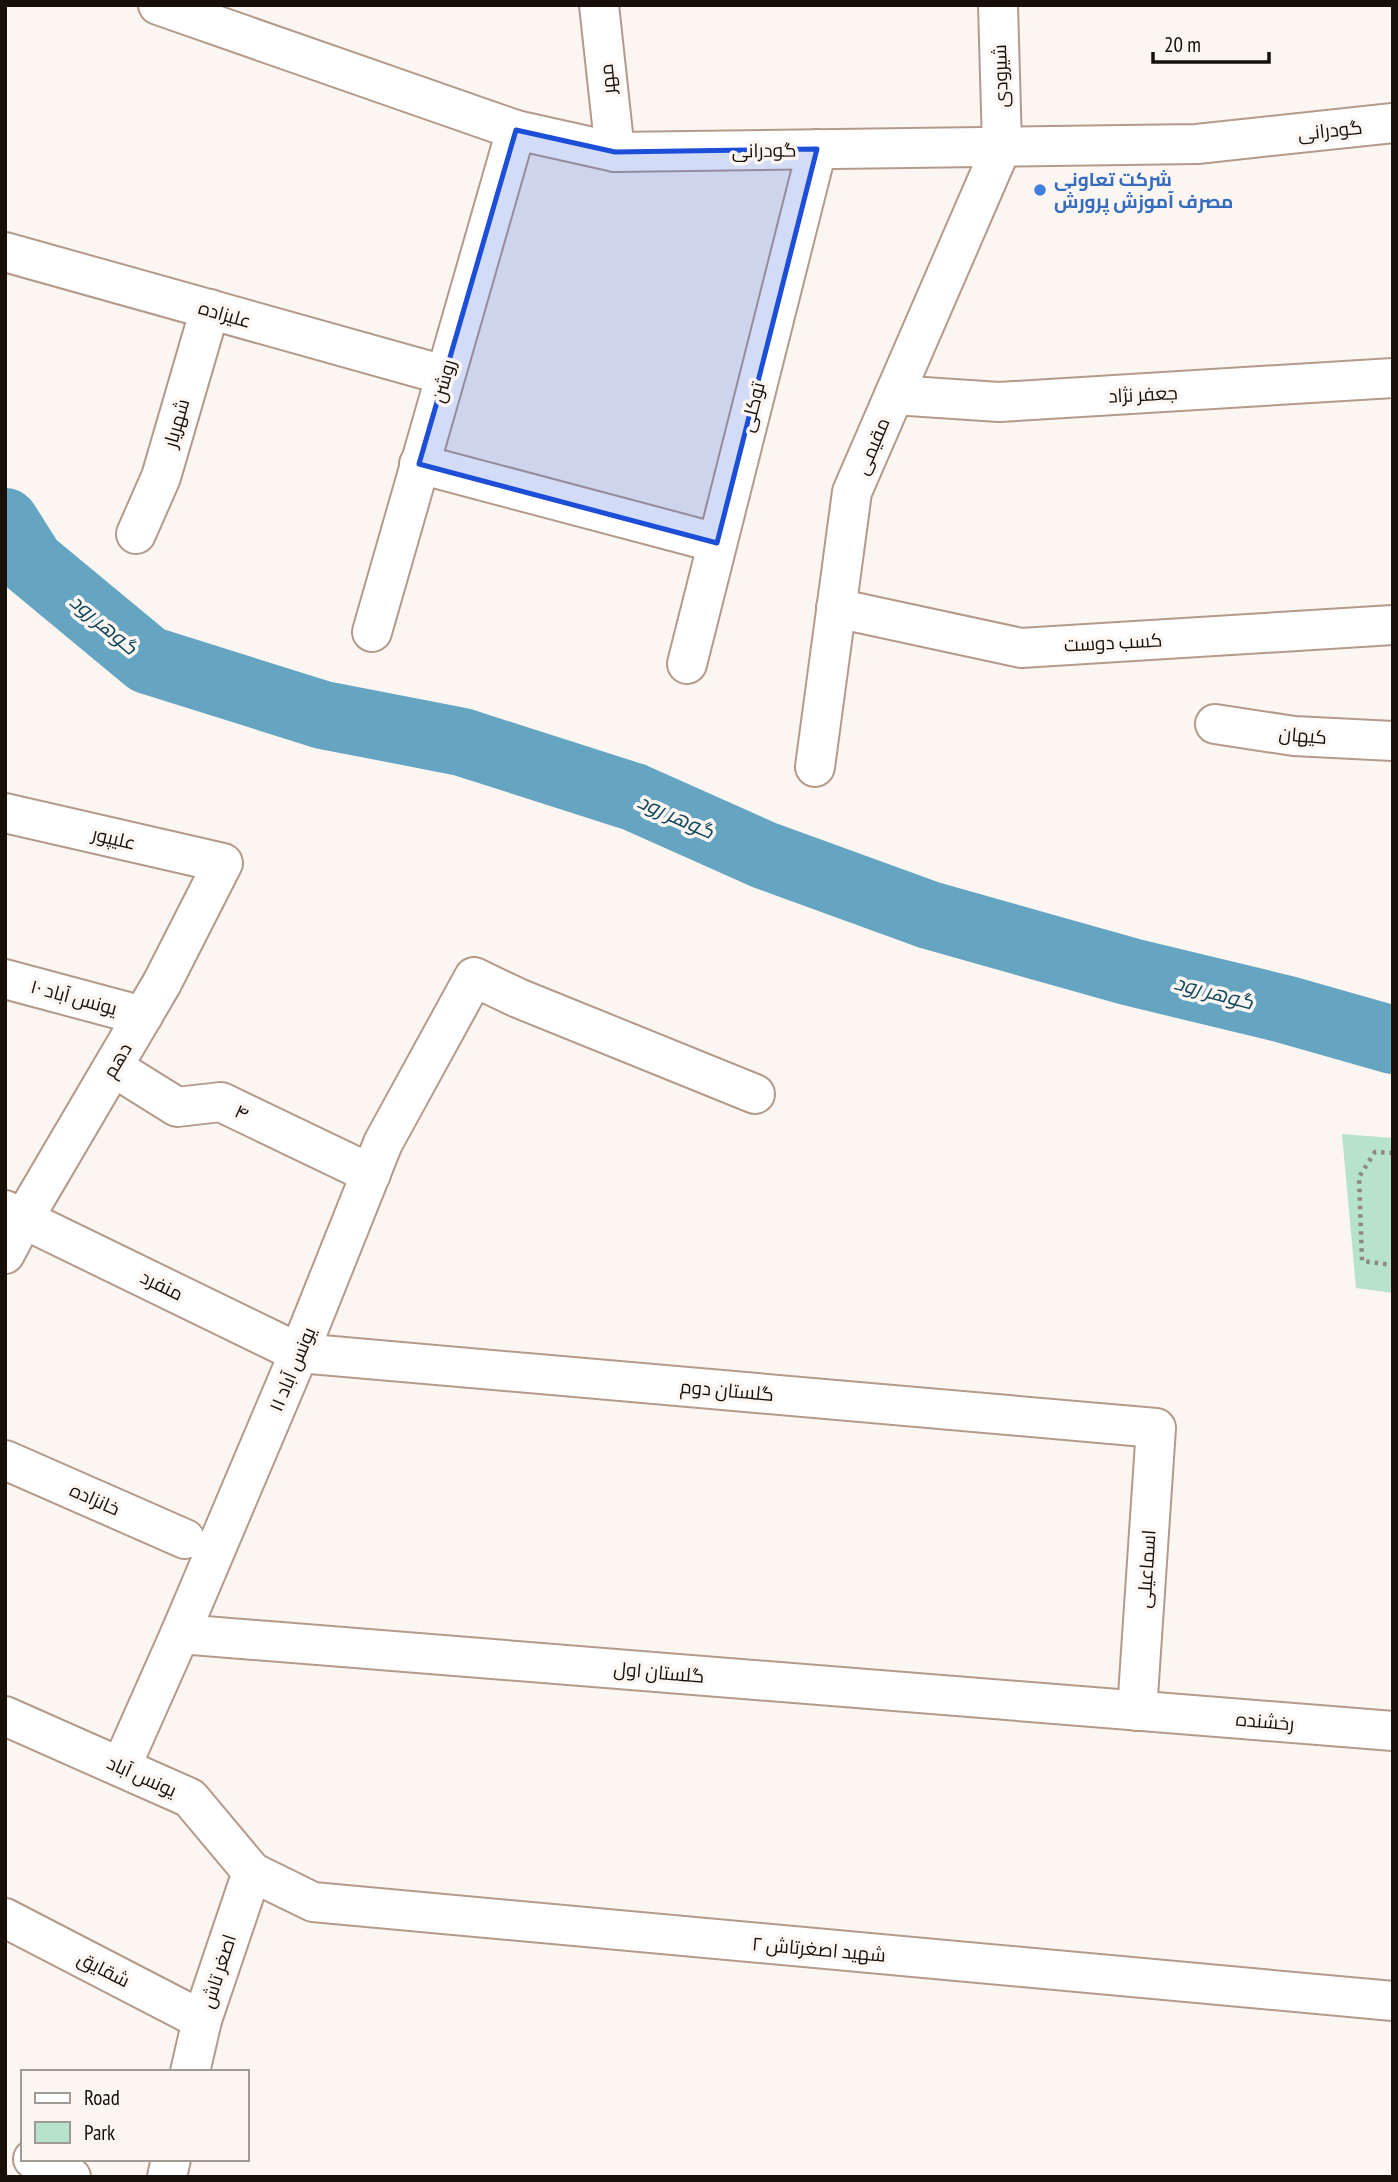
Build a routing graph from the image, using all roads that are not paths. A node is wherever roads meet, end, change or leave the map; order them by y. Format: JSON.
{"nodes":[{"id":1,"x":158,"y":5,"type":"edge"},
{"id":2,"x":599,"y":5,"type":"edge"},
{"id":3,"x":998,"y":5,"type":"edge"},
{"id":4,"x":1393,"y":123,"type":"edge"},
{"id":5,"x":516,"y":130,"type":"junction"},
{"id":6,"x":1002,"y":146,"type":"junction"},
{"id":7,"x":817,"y":149,"type":"junction"},
{"id":8,"x":615,"y":152,"type":"junction"},
{"id":9,"x":5,"y":252,"type":"edge"},
{"id":10,"x":210,"y":309,"type":"junction"},
{"id":11,"x":444,"y":375,"type":"junction"},
{"id":12,"x":1393,"y":378,"type":"edge"},
{"id":13,"x":894,"y":396,"type":"junction"},
{"id":14,"x":419,"y":464,"type":"junction"},
{"id":15,"x":136,"y":534,"type":"dead end"},
{"id":16,"x":717,"y":542,"type":"junction"},
{"id":17,"x":836,"y":608,"type":"junction"},
{"id":18,"x":1393,"y":625,"type":"edge"},
{"id":19,"x":372,"y":632,"type":"dead end"},
{"id":20,"x":687,"y":664,"type":"dead end"},
{"id":21,"x":1215,"y":724,"type":"dead end"},
{"id":22,"x":1393,"y":741,"type":"edge"},
{"id":23,"x":815,"y":767,"type":"dead end"},
{"id":24,"x":5,"y":813,"type":"edge"},
{"id":25,"x":223,"y":863,"type":"joint"},
{"id":26,"x":5,"y":979,"type":"edge"},
{"id":27,"x":143,"y":1016,"type":"junction"},
{"id":28,"x":113,"y":1067,"type":"junction"},
{"id":29,"x":755,"y":1094,"type":"dead end"},
{"id":30,"x":371,"y":1174,"type":"junction"},
{"id":31,"x":15,"y":1214,"type":"edge"},
{"id":32,"x":5,"y":1254,"type":"edge"},
{"id":33,"x":299,"y":1353,"type":"junction"},
{"id":34,"x":1156,"y":1428,"type":"joint"},
{"id":35,"x":5,"y":1460,"type":"edge"},
{"id":36,"x":185,"y":1539,"type":"dead end"},
{"id":37,"x":180,"y":1634,"type":"junction"},
{"id":38,"x":1137,"y":1711,"type":"junction"},
{"id":39,"x":5,"y":1716,"type":"edge"},
{"id":40,"x":1393,"y":1731,"type":"edge"},
{"id":41,"x":121,"y":1767,"type":"junction"},
{"id":42,"x":252,"y":1872,"type":"junction"},
{"id":43,"x":5,"y":1918,"type":"edge"},
{"id":44,"x":1393,"y":2001,"type":"edge"},
{"id":45,"x":202,"y":2020,"type":"junction"},
{"id":46,"x":190,"y":2070,"type":"edge"},
{"id":47,"x":5,"y":2147,"type":"edge"},
{"id":48,"x":21,"y":2154,"type":"edge"},
{"id":49,"x":37,"y":2161,"type":"edge"},
{"id":50,"x":71,"y":2177,"type":"edge"}],
"edges":[{"from":1,"to":5,"type":"street","name":"گودرانی"},
{"from":2,"to":8,"type":"street","name":"مهر"},
{"from":3,"to":6,"type":"street","name":"شیرودی"},
{"from":4,"to":6,"type":"street","name":"گودرانی"},
{"from":5,"to":8,"type":"street","name":"گودرانی"},
{"from":5,"to":11,"type":"street","name":"روشن"},
{"from":6,"to":7,"type":"street","name":"گودرانی"},
{"from":6,"to":13,"type":"street","name":"مقیمی"},
{"from":7,"to":8,"type":"street","name":"گودرانی"},
{"from":7,"to":16,"type":"street","name":"توکلی"},
{"from":9,"to":10,"type":"street","name":"علیزاده"},
{"from":10,"to":11,"type":"street","name":"علیزاده"},
{"from":10,"to":15,"type":"street","name":"شهریار"},
{"from":11,"to":14,"type":"street","name":"روشن"},
{"from":12,"to":13,"type":"street","name":"جعفر نژاد"},
{"from":13,"to":17,"type":"street","name":"مقیمی"},
{"from":14,"to":16,"type":"street"},
{"from":14,"to":19,"type":"street","name":"روشن"},
{"from":16,"to":20,"type":"street","name":"توکلی"},
{"from":17,"to":18,"type":"street","name":"کسب دوست"},
{"from":17,"to":23,"type":"street","name":"مقیمی"},
{"from":21,"to":22,"type":"street","name":"کیهان"},
{"from":24,"to":25,"type":"street","name":"علیپور"},
{"from":25,"to":27,"type":"street","name":"دهم"},
{"from":26,"to":27,"type":"street","name":"یونس آباد ۱۰"},
{"from":27,"to":28,"type":"street","name":"دهم"},
{"from":28,"to":30,"type":"street","name":"۴"},
{"from":28,"to":31,"type":"street","name":"دهم"},
{"from":29,"to":30,"type":"street","name":"یونس آباد ۱۱"},
{"from":30,"to":33,"type":"street","name":"یونس آباد ۱۱"},
{"from":31,"to":32,"type":"street","name":"دهم"},
{"from":31,"to":33,"type":"street","name":"منفرد"},
{"from":33,"to":34,"type":"street","name":"گلستان دوم"},
{"from":33,"to":37,"type":"street","name":"یونس آباد ۱۱"},
{"from":34,"to":38,"type":"street","name":"اسماعیلی"},
{"from":35,"to":36,"type":"street","name":"خانزاده"},
{"from":37,"to":38,"type":"street","name":"گلستان اول"},
{"from":37,"to":41,"type":"street","name":"یونس آباد ۱۱"},
{"from":38,"to":40,"type":"street","name":"رخشنده"},
{"from":39,"to":41,"type":"street","name":"یونس آباد"},
{"from":41,"to":42,"type":"street","name":"یونس آباد"},
{"from":42,"to":44,"type":"street","name":"شهید اصغرتاش ۲"},
{"from":42,"to":45,"type":"street","name":"اصغر تاش"},
{"from":43,"to":45,"type":"street","name":"شقایق"},
{"from":45,"to":46,"type":"street","name":"اصغر تاش"},
{"from":47,"to":48,"type":"street"},
{"from":49,"to":50,"type":"street"}]}
